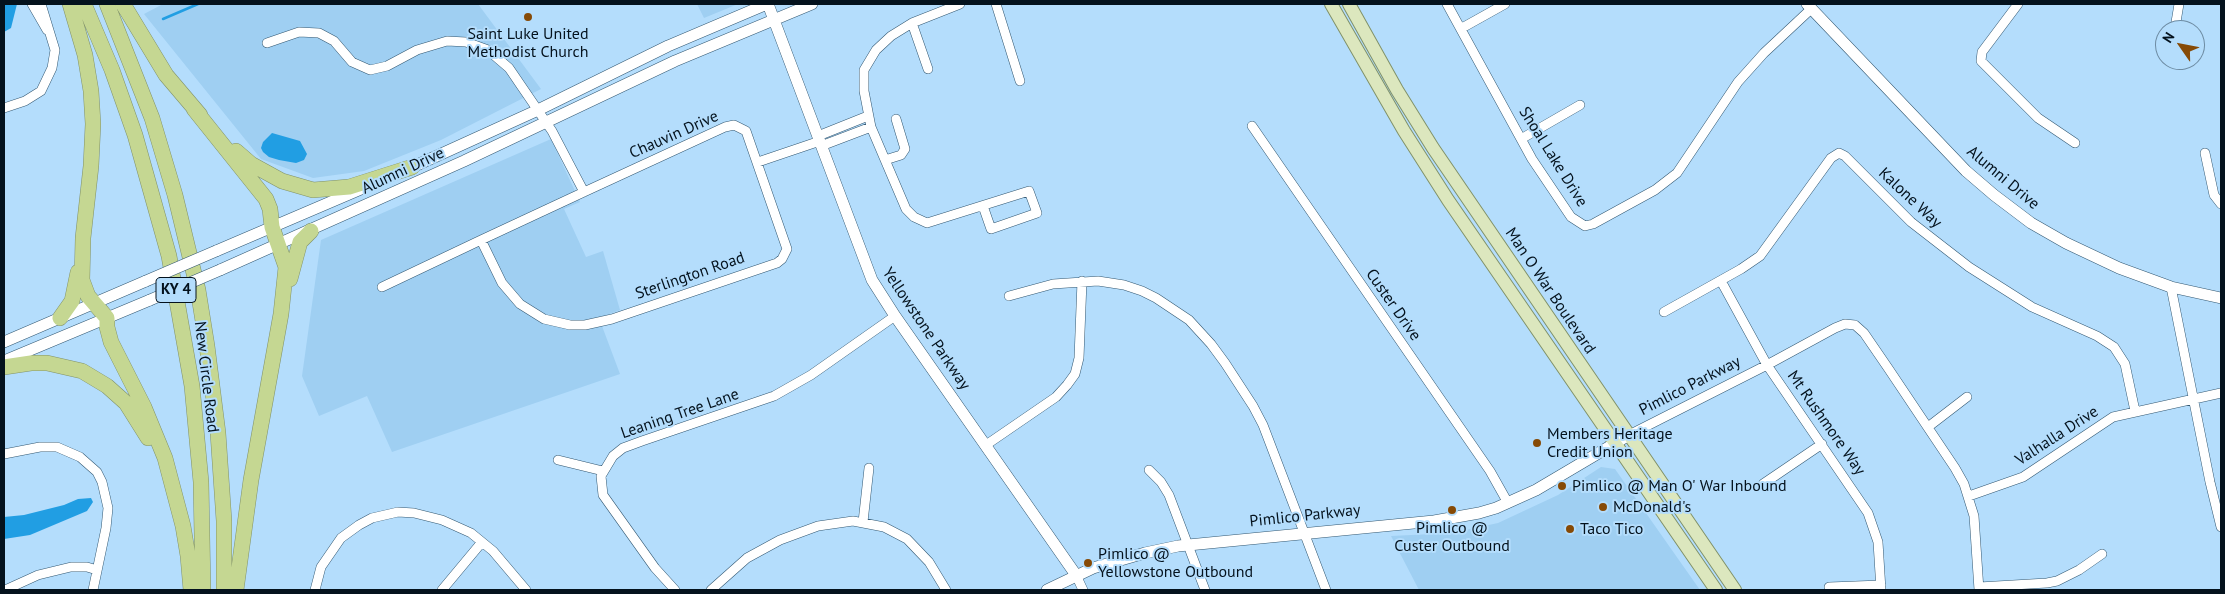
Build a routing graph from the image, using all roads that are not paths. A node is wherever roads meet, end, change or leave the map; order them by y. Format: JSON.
{"nodes":[{"id":1,"x":32,"y":4,"type":"edge"},
{"id":2,"x":41,"y":4,"type":"edge"},
{"id":3,"x":70,"y":4,"type":"edge"},
{"id":4,"x":84,"y":4,"type":"edge"},
{"id":5,"x":107,"y":4,"type":"edge"},
{"id":6,"x":123,"y":4,"type":"edge"},
{"id":7,"x":768,"y":4,"type":"edge"},
{"id":8,"x":812,"y":4,"type":"edge"},
{"id":9,"x":960,"y":4,"type":"edge"},
{"id":10,"x":996,"y":4,"type":"edge"},
{"id":11,"x":1331,"y":4,"type":"edge"},
{"id":12,"x":1349,"y":4,"type":"edge"},
{"id":13,"x":1447,"y":4,"type":"edge"},
{"id":14,"x":1505,"y":4,"type":"edge"},
{"id":15,"x":2018,"y":4,"type":"edge"},
{"id":16,"x":2179,"y":4,"type":"edge"},
{"id":17,"x":1809,"y":5,"type":"edge"},
{"id":18,"x":774,"y":18,"type":"junction"},
{"id":19,"x":2176,"y":20,"type":"edge"},
{"id":20,"x":912,"y":23,"type":"junction"},
{"id":21,"x":1462,"y":28,"type":"junction"},
{"id":22,"x":51,"y":36,"type":"junction"},
{"id":23,"x":268,"y":43,"type":"dead end"},
{"id":24,"x":928,"y":69,"type":"dead end"},
{"id":25,"x":1020,"y":81,"type":"dead end"},
{"id":26,"x":1580,"y":105,"type":"dead end"},
{"id":27,"x":4,"y":108,"type":"edge"},
{"id":28,"x":194,"y":109,"type":"junction"},
{"id":29,"x":538,"y":110,"type":"junction"},
{"id":30,"x":868,"y":116,"type":"junction"},
{"id":31,"x":896,"y":119,"type":"dead end"},
{"id":32,"x":546,"y":122,"type":"junction"},
{"id":33,"x":1252,"y":126,"type":"dead end"},
{"id":34,"x":871,"y":127,"type":"junction"},
{"id":35,"x":1521,"y":138,"type":"junction"},
{"id":36,"x":820,"y":141,"type":"junction"},
{"id":37,"x":2075,"y":143,"type":"dead end"},
{"id":38,"x":2205,"y":153,"type":"dead end"},
{"id":39,"x":885,"y":160,"type":"junction"},
{"id":40,"x":758,"y":162,"type":"junction"},
{"id":41,"x":412,"y":167,"type":"junction"},
{"id":42,"x":584,"y":192,"type":"junction"},
{"id":43,"x":2221,"y":204,"type":"edge"},
{"id":44,"x":983,"y":206,"type":"junction"},
{"id":45,"x":272,"y":227,"type":"junction"},
{"id":46,"x":311,"y":231,"type":"junction"},
{"id":47,"x":481,"y":240,"type":"junction"},
{"id":48,"x":280,"y":244,"type":"junction"},
{"id":49,"x":82,"y":248,"type":"junction"},
{"id":50,"x":1082,"y":281,"type":"junction"},
{"id":51,"x":1721,"y":281,"type":"junction"},
{"id":52,"x":382,"y":287,"type":"dead end"},
{"id":53,"x":2171,"y":287,"type":"junction"},
{"id":54,"x":1008,"y":296,"type":"dead end"},
{"id":55,"x":2221,"y":298,"type":"edge"},
{"id":56,"x":94,"y":303,"type":"junction"},
{"id":57,"x":1664,"y":312,"type":"dead end"},
{"id":58,"x":281,"y":314,"type":"junction"},
{"id":59,"x":895,"y":316,"type":"junction"},
{"id":60,"x":60,"y":318,"type":"junction"},
{"id":61,"x":108,"y":318,"type":"junction"},
{"id":62,"x":4,"y":342,"type":"edge"},
{"id":63,"x":4,"y":362,"type":"edge"},
{"id":64,"x":1767,"y":365,"type":"junction"},
{"id":65,"x":4,"y":368,"type":"edge"},
{"id":66,"x":2221,"y":393,"type":"edge"},
{"id":67,"x":1968,"y":397,"type":"dead end"},
{"id":68,"x":2194,"y":399,"type":"junction"},
{"id":69,"x":2135,"y":411,"type":"junction"},
{"id":70,"x":1928,"y":427,"type":"junction"},
{"id":71,"x":1629,"y":435,"type":"junction"},
{"id":72,"x":1615,"y":443,"type":"junction"},
{"id":73,"x":1822,"y":444,"type":"junction"},
{"id":74,"x":986,"y":445,"type":"junction"},
{"id":75,"x":4,"y":454,"type":"edge"},
{"id":76,"x":558,"y":460,"type":"dead end"},
{"id":77,"x":869,"y":468,"type":"dead end"},
{"id":78,"x":1149,"y":470,"type":"dead end"},
{"id":79,"x":603,"y":471,"type":"junction"},
{"id":80,"x":1763,"y":484,"type":"dead end"},
{"id":81,"x":1969,"y":496,"type":"junction"},
{"id":82,"x":1508,"y":503,"type":"junction"},
{"id":83,"x":863,"y":522,"type":"junction"},
{"id":84,"x":2221,"y":527,"type":"edge"},
{"id":85,"x":1304,"y":533,"type":"junction"},
{"id":86,"x":482,"y":542,"type":"junction"},
{"id":87,"x":1188,"y":545,"type":"junction"},
{"id":88,"x":2102,"y":554,"type":"dead end"},
{"id":89,"x":189,"y":567,"type":"junction"},
{"id":90,"x":97,"y":570,"type":"junction"},
{"id":91,"x":1076,"y":575,"type":"junction"},
{"id":92,"x":1881,"y":587,"type":"edge"},
{"id":93,"x":1829,"y":588,"type":"dead end"},
{"id":94,"x":1979,"y":589,"type":"edge"},
{"id":95,"x":5,"y":590,"type":"edge"},
{"id":96,"x":93,"y":590,"type":"edge"},
{"id":97,"x":191,"y":590,"type":"edge"},
{"id":98,"x":203,"y":590,"type":"edge"},
{"id":99,"x":224,"y":590,"type":"edge"},
{"id":100,"x":236,"y":590,"type":"edge"},
{"id":101,"x":315,"y":590,"type":"edge"},
{"id":102,"x":442,"y":590,"type":"edge"},
{"id":103,"x":526,"y":590,"type":"edge"},
{"id":104,"x":675,"y":590,"type":"edge"},
{"id":105,"x":711,"y":590,"type":"edge"},
{"id":106,"x":946,"y":590,"type":"edge"},
{"id":107,"x":1047,"y":590,"type":"edge"},
{"id":108,"x":1083,"y":590,"type":"edge"},
{"id":109,"x":1205,"y":590,"type":"edge"},
{"id":110,"x":1326,"y":590,"type":"edge"},
{"id":111,"x":1716,"y":590,"type":"edge"},
{"id":112,"x":1735,"y":590,"type":"edge"}],
"edges":[{"from":1,"to":22,"type":"street"},
{"from":2,"to":22,"type":"street"},
{"from":3,"to":49,"type":"highway"},
{"from":4,"to":98,"type":"highway","name":"New Circle Road","number":"KY 4"},
{"from":5,"to":99,"type":"highway","name":"New Circle Road","number":"KY 4"},
{"from":6,"to":28,"type":"highway"},
{"from":7,"to":18,"type":"street","name":"Yellowstone Parkway"},
{"from":7,"to":29,"type":"street","name":"Alumni Drive"},
{"from":8,"to":18,"type":"street","name":"Alumni Drive"},
{"from":9,"to":20,"type":"street"},
{"from":10,"to":25,"type":"street"},
{"from":11,"to":72,"type":"main road","name":"Man O War Boulevard"},
{"from":12,"to":71,"type":"main road","name":"Man O War Boulevard"},
{"from":13,"to":21,"type":"street","name":"Shoal Lake Drive"},
{"from":14,"to":21,"type":"street"},
{"from":15,"to":37,"type":"street"},
{"from":16,"to":19,"type":"street"},
{"from":17,"to":35,"type":"street","name":"Shoal Lake Drive"},
{"from":17,"to":53,"type":"street","name":"Alumni Drive"},
{"from":18,"to":32,"type":"street","name":"Alumni Drive"},
{"from":18,"to":36,"type":"street","name":"Yellowstone Parkway"},
{"from":20,"to":24,"type":"street"},
{"from":20,"to":30,"type":"street"},
{"from":21,"to":35,"type":"street","name":"Shoal Lake Drive"},
{"from":22,"to":27,"type":"street"},
{"from":23,"to":29,"type":"street"},
{"from":26,"to":35,"type":"street"},
{"from":28,"to":41,"type":"highway"},
{"from":28,"to":45,"type":"highway"},
{"from":29,"to":32,"type":"street"},
{"from":29,"to":41,"type":"street","name":"Alumni Drive"},
{"from":30,"to":34,"type":"street"},
{"from":30,"to":36,"type":"street"},
{"from":31,"to":39,"type":"street"},
{"from":32,"to":42,"type":"street"},
{"from":32,"to":46,"type":"street","name":"Alumni Drive"},
{"from":33,"to":82,"type":"street","name":"Custer Drive"},
{"from":34,"to":36,"type":"street"},
{"from":34,"to":39,"type":"street"},
{"from":36,"to":40,"type":"street"},
{"from":36,"to":59,"type":"street","name":"Yellowstone Parkway"},
{"from":38,"to":43,"type":"street"},
{"from":39,"to":44,"type":"street"},
{"from":40,"to":42,"type":"street","name":"Chauvin Drive"},
{"from":40,"to":47,"type":"street","name":"Sterlington Road"},
{"from":41,"to":45,"type":"street","name":"Alumni Drive"},
{"from":42,"to":47,"type":"street","name":"Chauvin Drive"},
{"from":44,"to":44,"type":"street"},
{"from":45,"to":48,"type":"highway"},
{"from":45,"to":56,"type":"street","name":"Alumni Drive","bridge":true},
{"from":46,"to":48,"type":"street","name":"Alumni Drive"},
{"from":46,"to":58,"type":"highway"},
{"from":47,"to":52,"type":"street","name":"Chauvin Drive"},
{"from":48,"to":58,"type":"highway"},
{"from":48,"to":61,"type":"street","name":"Alumni Drive","bridge":true},
{"from":49,"to":56,"type":"highway"},
{"from":49,"to":60,"type":"highway"},
{"from":50,"to":54,"type":"street"},
{"from":50,"to":74,"type":"street"},
{"from":50,"to":85,"type":"street"},
{"from":51,"to":57,"type":"street","name":"Kalone Way"},
{"from":51,"to":64,"type":"street","name":"Mt Rushmore Way"},
{"from":51,"to":69,"type":"street","name":"Kalone Way"},
{"from":53,"to":55,"type":"street","name":"Alumni Drive"},
{"from":53,"to":68,"type":"street"},
{"from":56,"to":60,"type":"street","name":"Alumni Drive"},
{"from":56,"to":61,"type":"highway"},
{"from":58,"to":100,"type":"highway"},
{"from":59,"to":74,"type":"street","name":"Yellowstone Parkway"},
{"from":59,"to":79,"type":"street","name":"Leaning Tree Lane"},
{"from":60,"to":62,"type":"street","name":"Alumni Drive"},
{"from":61,"to":63,"type":"street","name":"Alumni Drive"},
{"from":61,"to":89,"type":"highway"},
{"from":64,"to":70,"type":"street","name":"Pimlico Parkway"},
{"from":64,"to":71,"type":"street","name":"Pimlico Parkway"},
{"from":64,"to":73,"type":"street","name":"Mt Rushmore Way"},
{"from":65,"to":89,"type":"highway"},
{"from":66,"to":68,"type":"street","name":"Valhalla Drive"},
{"from":67,"to":70,"type":"street"},
{"from":68,"to":69,"type":"street","name":"Valhalla Drive"},
{"from":68,"to":84,"type":"street"},
{"from":69,"to":81,"type":"street","name":"Valhalla Drive"},
{"from":70,"to":81,"type":"street","name":"Pimlico Parkway"},
{"from":71,"to":72,"type":"street","name":"Pimlico Parkway"},
{"from":71,"to":112,"type":"main road","name":"Man O War Boulevard"},
{"from":72,"to":82,"type":"street","name":"Pimlico Parkway"},
{"from":72,"to":111,"type":"main road","name":"Man O War Boulevard"},
{"from":73,"to":80,"type":"street"},
{"from":73,"to":92,"type":"street","name":"Mt Rushmore Way"},
{"from":74,"to":91,"type":"street","name":"Yellowstone Parkway"},
{"from":75,"to":90,"type":"street"},
{"from":76,"to":79,"type":"street"},
{"from":77,"to":83,"type":"street"},
{"from":78,"to":87,"type":"street"},
{"from":79,"to":104,"type":"street"},
{"from":81,"to":94,"type":"street","name":"Pimlico Parkway"},
{"from":82,"to":85,"type":"street","name":"Pimlico Parkway"},
{"from":83,"to":105,"type":"street"},
{"from":83,"to":106,"type":"street"},
{"from":85,"to":87,"type":"street","name":"Pimlico Parkway"},
{"from":85,"to":110,"type":"street"},
{"from":86,"to":101,"type":"street"},
{"from":86,"to":102,"type":"street"},
{"from":86,"to":103,"type":"street"},
{"from":87,"to":91,"type":"street","name":"Pimlico Parkway"},
{"from":87,"to":109,"type":"street"},
{"from":88,"to":94,"type":"street"},
{"from":89,"to":97,"type":"highway"},
{"from":90,"to":95,"type":"street"},
{"from":90,"to":96,"type":"street"},
{"from":91,"to":107,"type":"street","name":"Pimlico Parkway"},
{"from":91,"to":108,"type":"street","name":"Yellowstone Parkway"},
{"from":92,"to":93,"type":"street"}]}
